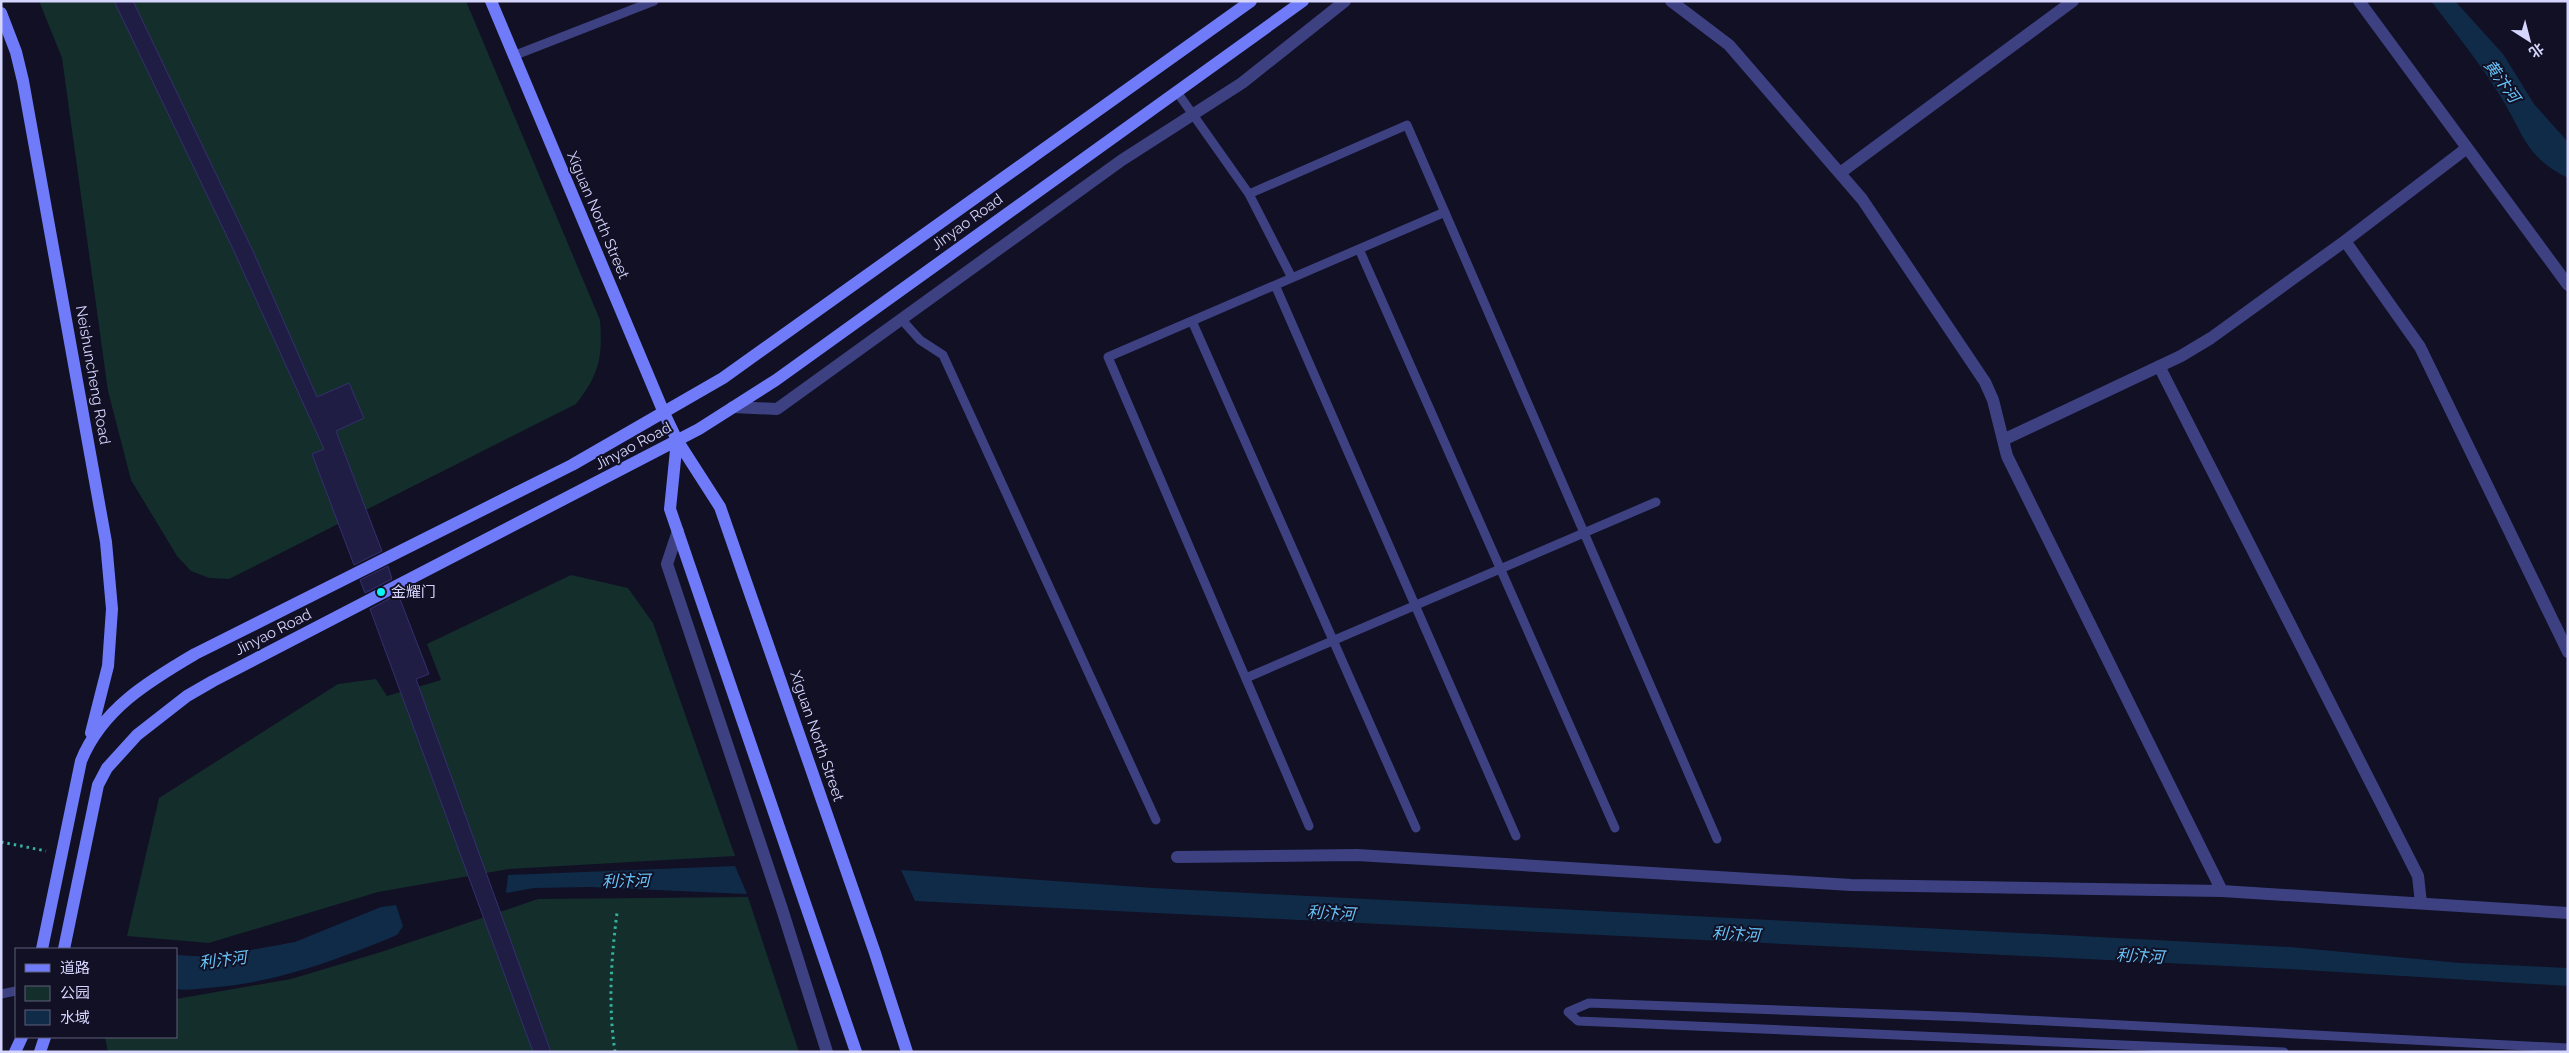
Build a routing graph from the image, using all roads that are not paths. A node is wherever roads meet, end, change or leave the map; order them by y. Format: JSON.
{"nodes":[{"id":1,"x":491,"y":1,"type":"edge"},
{"id":2,"x":654,"y":1,"type":"edge"},
{"id":3,"x":1251,"y":1,"type":"edge"},
{"id":4,"x":1303,"y":1,"type":"edge"},
{"id":5,"x":1345,"y":1,"type":"edge"},
{"id":6,"x":1671,"y":1,"type":"edge"},
{"id":7,"x":2073,"y":1,"type":"edge"},
{"id":8,"x":2358,"y":1,"type":"edge"},
{"id":9,"x":1,"y":13,"type":"edge"},
{"id":10,"x":513,"y":56,"type":"junction"},
{"id":11,"x":1177,"y":92,"type":"junction"},
{"id":12,"x":1193,"y":114,"type":"junction"},
{"id":13,"x":2468,"y":148,"type":"junction"},
{"id":14,"x":1840,"y":172,"type":"junction"},
{"id":15,"x":1249,"y":194,"type":"junction"},
{"id":16,"x":1445,"y":212,"type":"junction"},
{"id":17,"x":2345,"y":241,"type":"junction"},
{"id":18,"x":1359,"y":249,"type":"junction"},
{"id":19,"x":1292,"y":278,"type":"junction"},
{"id":20,"x":1275,"y":285,"type":"junction"},
{"id":21,"x":2568,"y":285,"type":"edge"},
{"id":22,"x":902,"y":320,"type":"junction"},
{"id":23,"x":1192,"y":321,"type":"junction"},
{"id":24,"x":2159,"y":366,"type":"junction"},
{"id":25,"x":733,"y":407,"type":"junction"},
{"id":26,"x":664,"y":413,"type":"junction"},
{"id":27,"x":677,"y":440,"type":"junction"},
{"id":28,"x":2003,"y":440,"type":"junction"},
{"id":29,"x":1656,"y":502,"type":"dead end"},
{"id":30,"x":678,"y":531,"type":"junction"},
{"id":31,"x":1584,"y":532,"type":"junction"},
{"id":32,"x":1500,"y":569,"type":"junction"},
{"id":33,"x":1415,"y":605,"type":"junction"},
{"id":34,"x":1333,"y":640,"type":"junction"},
{"id":35,"x":2568,"y":652,"type":"edge"},
{"id":36,"x":1246,"y":678,"type":"junction"},
{"id":37,"x":88,"y":746,"type":"junction"},
{"id":38,"x":1156,"y":820,"type":"dead end"},
{"id":39,"x":1309,"y":826,"type":"dead end"},
{"id":40,"x":1416,"y":828,"type":"dead end"},
{"id":41,"x":1615,"y":828,"type":"dead end"},
{"id":42,"x":1516,"y":836,"type":"dead end"},
{"id":43,"x":1717,"y":839,"type":"dead end"},
{"id":44,"x":1177,"y":857,"type":"dead end"},
{"id":45,"x":2222,"y":891,"type":"junction"},
{"id":46,"x":2421,"y":903,"type":"junction"},
{"id":47,"x":2568,"y":913,"type":"edge"},
{"id":48,"x":42,"y":948,"type":"edge"},
{"id":49,"x":64,"y":948,"type":"edge"},
{"id":50,"x":15,"y":990,"type":"edge"},
{"id":51,"x":1,"y":994,"type":"edge"},
{"id":52,"x":22,"y":1038,"type":"edge"},
{"id":53,"x":45,"y":1038,"type":"edge"},
{"id":54,"x":2568,"y":1048,"type":"edge"},
{"id":55,"x":15,"y":1052,"type":"edge"},
{"id":56,"x":40,"y":1052,"type":"edge"},
{"id":57,"x":827,"y":1052,"type":"edge"},
{"id":58,"x":856,"y":1052,"type":"edge"},
{"id":59,"x":907,"y":1052,"type":"edge"},
{"id":60,"x":2284,"y":1052,"type":"edge"}],
"edges":[{"from":1,"to":10,"type":"main road","name":"Xiguan North Street"},
{"from":2,"to":10,"type":"lane"},
{"from":3,"to":26,"type":"main road","name":"Jinyao Road"},
{"from":4,"to":11,"type":"main road","name":"Jinyao Road"},
{"from":5,"to":12,"type":"street"},
{"from":6,"to":14,"type":"street"},
{"from":7,"to":14,"type":"street"},
{"from":8,"to":13,"type":"street"},
{"from":9,"to":37,"type":"main road","name":"Neishuncheng Road"},
{"from":10,"to":26,"type":"main road","name":"Xiguan North Street"},
{"from":11,"to":12,"type":"lane"},
{"from":11,"to":25,"type":"main road","name":"Jinyao Road"},
{"from":12,"to":15,"type":"lane"},
{"from":12,"to":22,"type":"street"},
{"from":13,"to":17,"type":"street"},
{"from":13,"to":21,"type":"street"},
{"from":14,"to":28,"type":"street"},
{"from":15,"to":16,"type":"lane"},
{"from":15,"to":19,"type":"lane"},
{"from":16,"to":18,"type":"lane"},
{"from":16,"to":31,"type":"lane"},
{"from":17,"to":24,"type":"street"},
{"from":17,"to":35,"type":"street"},
{"from":18,"to":19,"type":"lane"},
{"from":18,"to":32,"type":"lane"},
{"from":19,"to":20,"type":"lane"},
{"from":20,"to":23,"type":"lane"},
{"from":20,"to":33,"type":"lane"},
{"from":22,"to":25,"type":"street"},
{"from":22,"to":38,"type":"lane"},
{"from":23,"to":34,"type":"lane"},
{"from":23,"to":36,"type":"lane"},
{"from":24,"to":28,"type":"street"},
{"from":24,"to":46,"type":"street"},
{"from":25,"to":27,"type":"main road","name":"Jinyao Road"},
{"from":26,"to":27,"type":"main road","name":"Xiguan North Street"},
{"from":26,"to":37,"type":"main road","name":"Jinyao Road"},
{"from":27,"to":30,"type":"main road"},
{"from":27,"to":49,"type":"main road","name":"Jinyao Road"},
{"from":27,"to":59,"type":"main road","name":"Xiguan North Street"},
{"from":28,"to":45,"type":"street"},
{"from":29,"to":31,"type":"lane"},
{"from":30,"to":57,"type":"street"},
{"from":30,"to":58,"type":"main road"},
{"from":31,"to":32,"type":"lane"},
{"from":31,"to":43,"type":"lane"},
{"from":32,"to":33,"type":"lane"},
{"from":32,"to":41,"type":"lane"},
{"from":33,"to":34,"type":"lane"},
{"from":33,"to":42,"type":"lane"},
{"from":34,"to":36,"type":"lane"},
{"from":34,"to":40,"type":"lane"},
{"from":36,"to":39,"type":"lane"},
{"from":37,"to":48,"type":"main road","name":"Jinyao Road"},
{"from":44,"to":45,"type":"street"},
{"from":45,"to":46,"type":"street"},
{"from":46,"to":47,"type":"street"},
{"from":50,"to":51,"type":"lane"},
{"from":52,"to":55,"type":"main road"},
{"from":53,"to":56,"type":"main road"},
{"from":54,"to":60,"type":"lane"}]}
